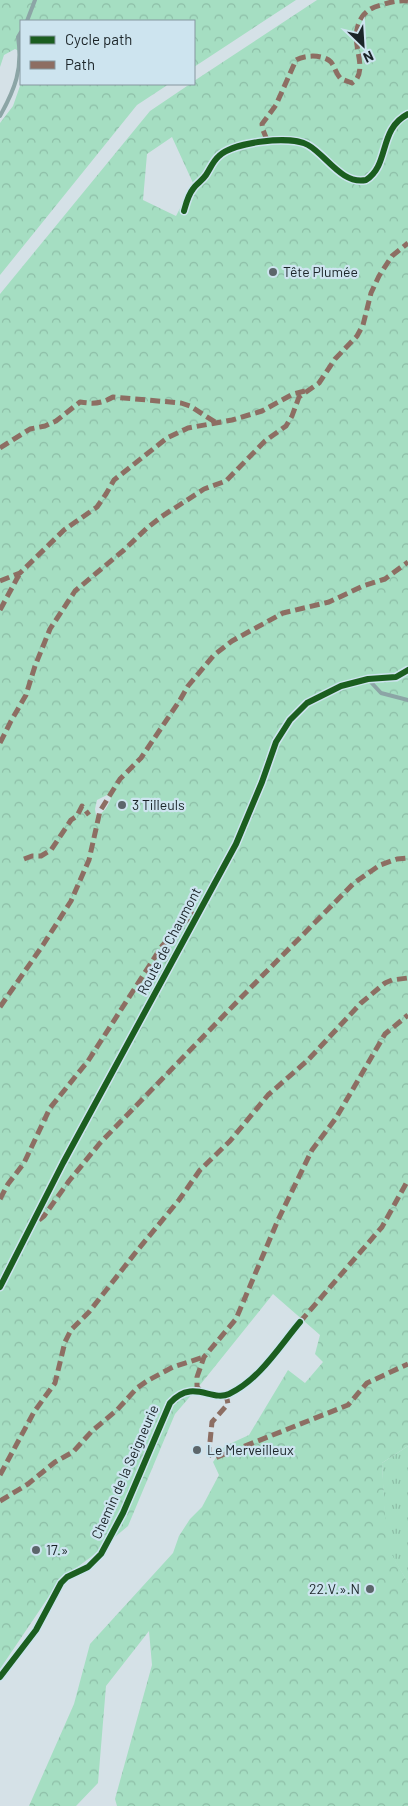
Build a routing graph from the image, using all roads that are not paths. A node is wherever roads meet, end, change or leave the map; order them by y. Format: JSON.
{"nodes":[{"id":1,"x":35,"y":0,"type":"edge"},
{"id":2,"x":27,"y":20,"type":"edge"},
{"id":3,"x":20,"y":34,"type":"edge"},
{"id":4,"x":20,"y":53,"type":"edge"},
{"id":5,"x":20,"y":53,"type":"edge"},
{"id":6,"x":408,"y":114,"type":"edge"},
{"id":7,"x":0,"y":116,"type":"edge"},
{"id":8,"x":184,"y":211,"type":"dead end"},
{"id":9,"x":408,"y":670,"type":"edge"},
{"id":10,"x":368,"y":680,"type":"junction"},
{"id":11,"x":408,"y":700,"type":"edge"},
{"id":12,"x":0,"y":1287,"type":"edge"},
{"id":13,"x":300,"y":1322,"type":"dead end"},
{"id":14,"x":0,"y":1677,"type":"edge"}],
"edges":[{"from":1,"to":2,"type":"street"},
{"from":3,"to":4,"type":"street"},
{"from":5,"to":7,"type":"street"},
{"from":6,"to":8,"type":"street"},
{"from":9,"to":10,"type":"street","name":"Route de Chaumont"},
{"from":10,"to":11,"type":"street"},
{"from":10,"to":12,"type":"street","name":"Route de Chaumont"},
{"from":13,"to":14,"type":"street","name":"Chemin de la Seigneurie"}]}
